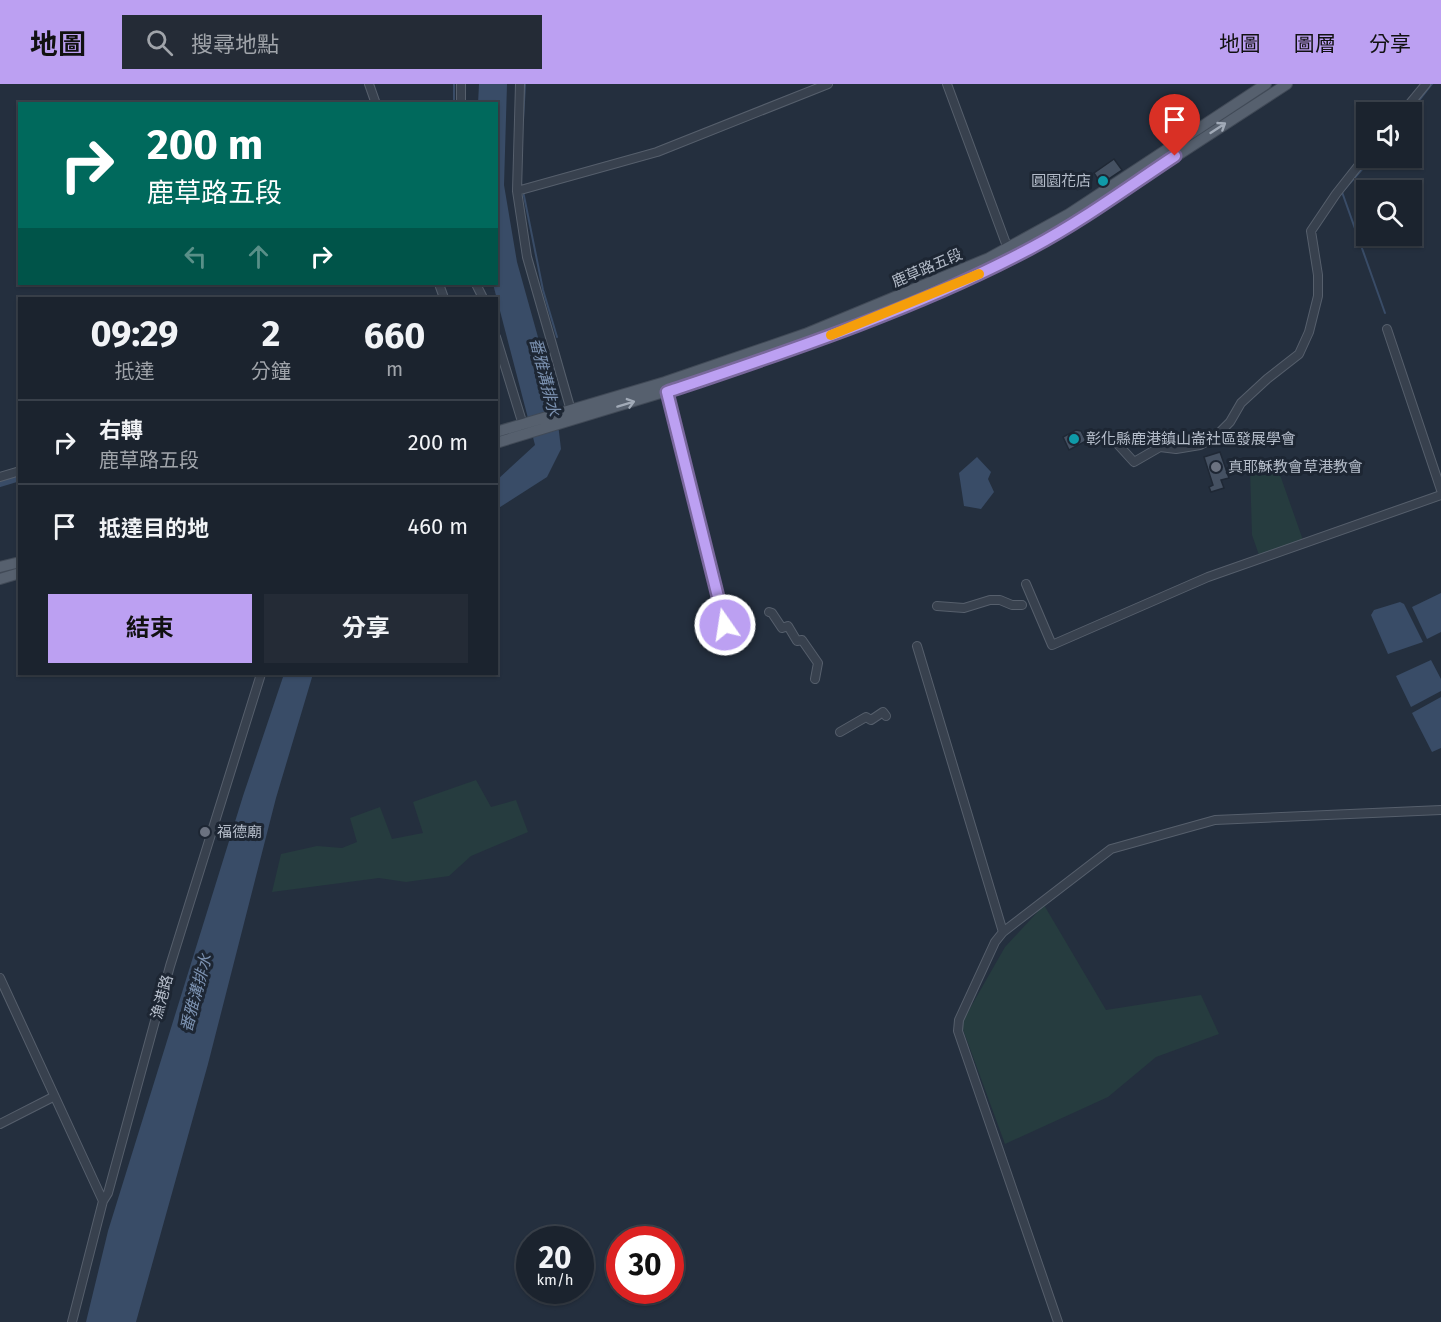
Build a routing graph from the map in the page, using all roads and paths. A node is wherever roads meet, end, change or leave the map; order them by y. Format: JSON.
{"nodes":[{"id":1,"x":369,"y":84,"type":"edge"},
{"id":2,"x":461,"y":84,"type":"edge"},
{"id":3,"x":520,"y":84,"type":"edge"},
{"id":4,"x":828,"y":84,"type":"edge"},
{"id":5,"x":947,"y":84,"type":"edge"},
{"id":6,"x":1266,"y":84,"type":"edge"},
{"id":7,"x":1287,"y":84,"type":"edge"},
{"id":8,"x":1426,"y":84,"type":"edge"},
{"id":9,"x":374,"y":102,"type":"edge"},
{"id":10,"x":461,"y":102,"type":"edge"},
{"id":11,"x":1411,"y":102,"type":"edge"},
{"id":12,"x":1357,"y":168,"type":"edge"},
{"id":13,"x":517,"y":191,"type":"junction"},
{"id":14,"x":1008,"y":249,"type":"junction"},
{"id":15,"x":1387,"y":329,"type":"dead end"},
{"id":16,"x":498,"y":343,"type":"edge"},
{"id":17,"x":666,"y":387,"type":"junction"},
{"id":18,"x":570,"y":415,"type":"junction"},
{"id":19,"x":527,"y":428,"type":"junction"},
{"id":20,"x":498,"y":432,"type":"edge"},
{"id":21,"x":1113,"y":438,"type":"dead end"},
{"id":22,"x":498,"y":442,"type":"edge"},
{"id":23,"x":18,"y":472,"type":"edge"},
{"id":24,"x":0,"y":477,"type":"edge"},
{"id":25,"x":1441,"y":490,"type":"edge"},
{"id":26,"x":1441,"y":495,"type":"edge"},
{"id":27,"x":18,"y":562,"type":"edge"},
{"id":28,"x":0,"y":567,"type":"edge"},
{"id":29,"x":18,"y":574,"type":"edge"},
{"id":30,"x":0,"y":579,"type":"edge"},
{"id":31,"x":1026,"y":584,"type":"dead end"},
{"id":32,"x":937,"y":606,"type":"dead end"},
{"id":33,"x":1022,"y":606,"type":"dead end"},
{"id":34,"x":769,"y":612,"type":"dead end"},
{"id":35,"x":725,"y":625,"type":"dead end"},
{"id":36,"x":917,"y":646,"type":"dead end"},
{"id":37,"x":261,"y":675,"type":"edge"},
{"id":38,"x":815,"y":679,"type":"dead end"},
{"id":39,"x":886,"y":716,"type":"dead end"},
{"id":40,"x":840,"y":732,"type":"dead end"},
{"id":41,"x":1441,"y":810,"type":"edge"},
{"id":42,"x":1003,"y":933,"type":"junction"},
{"id":43,"x":0,"y":978,"type":"edge"},
{"id":44,"x":53,"y":1097,"type":"junction"},
{"id":45,"x":0,"y":1124,"type":"edge"},
{"id":46,"x":103,"y":1201,"type":"junction"},
{"id":47,"x":72,"y":1322,"type":"edge"},
{"id":48,"x":1058,"y":1322,"type":"edge"}],
"edges":[{"from":1,"to":9,"type":"street"},
{"from":2,"to":10,"type":"street"},
{"from":3,"to":13,"type":"street"},
{"from":4,"to":13,"type":"street"},
{"from":5,"to":14,"type":"street"},
{"from":6,"to":14,"type":"main road","name":"鹿草路五段"},
{"from":17,"to":7,"type":"main road","name":"鹿草路五段","one_way":true},
{"from":8,"to":11,"type":"street"},
{"from":12,"to":21,"type":"street"},
{"from":13,"to":18,"type":"street"},
{"from":14,"to":17,"type":"main road","name":"鹿草路五段"},
{"from":15,"to":25,"type":"street"},
{"from":16,"to":19,"type":"street"},
{"from":17,"to":18,"type":"main road","name":"鹿草路五段"},
{"from":17,"to":35,"type":"street"},
{"from":18,"to":19,"type":"main road","name":"鹿草路五段"},
{"from":19,"to":20,"type":"main road"},
{"from":19,"to":22,"type":"main road"},
{"from":23,"to":24,"type":"street"},
{"from":26,"to":31,"type":"street"},
{"from":27,"to":28,"type":"main road"},
{"from":29,"to":30,"type":"main road"},
{"from":32,"to":33,"type":"street"},
{"from":34,"to":38,"type":"street"},
{"from":36,"to":42,"type":"street"},
{"from":37,"to":46,"type":"street","name":"漁港路"},
{"from":39,"to":40,"type":"street"},
{"from":41,"to":42,"type":"street"},
{"from":42,"to":48,"type":"street"},
{"from":43,"to":44,"type":"street"},
{"from":44,"to":45,"type":"street"},
{"from":44,"to":46,"type":"street"},
{"from":46,"to":47,"type":"street","name":"漁港路"}]}
